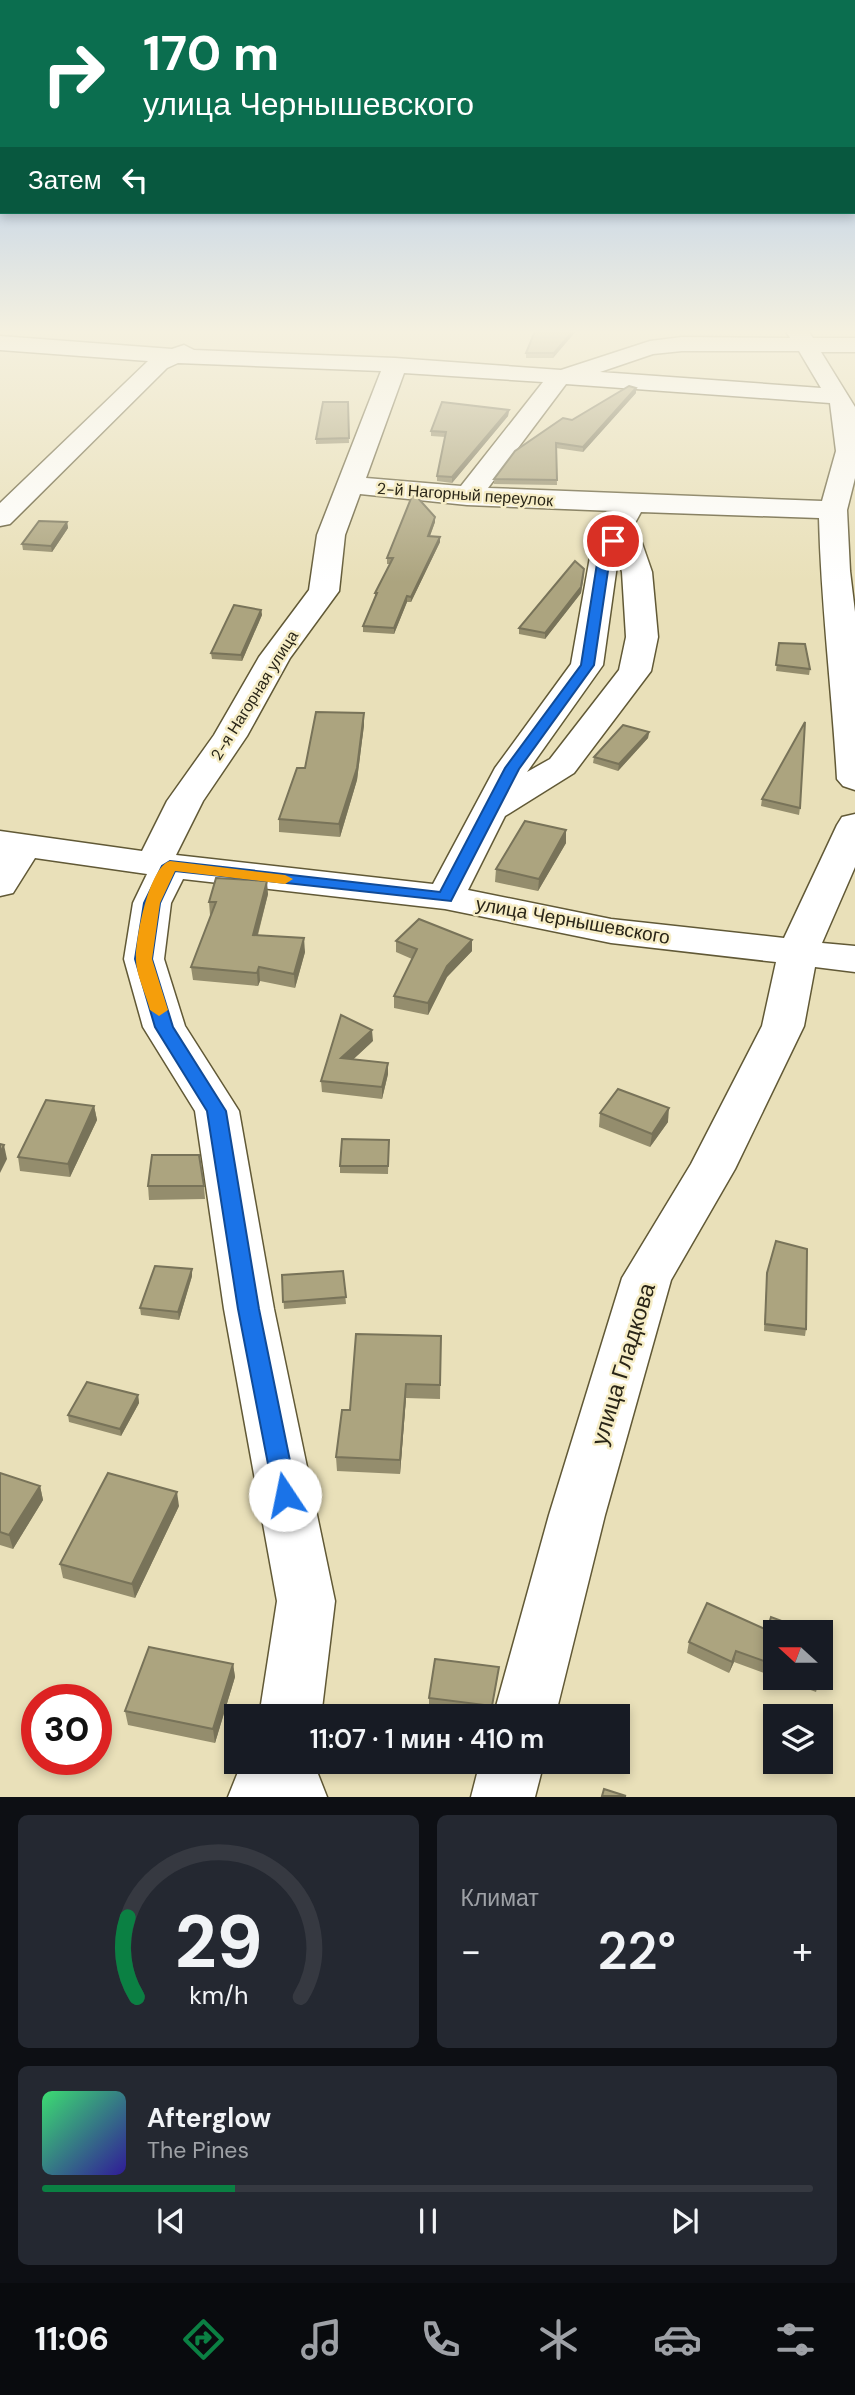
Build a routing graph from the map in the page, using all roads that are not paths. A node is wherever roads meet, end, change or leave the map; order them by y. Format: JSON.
{"nodes":[{"id":1,"x":106,"y":415,"type":"edge"},
{"id":2,"x":376,"y":415,"type":"edge"},
{"id":3,"x":530,"y":415,"type":"edge"},
{"id":4,"x":844,"y":415,"type":"edge"},
{"id":5,"x":349,"y":485,"type":"junction"},
{"id":6,"x":467,"y":496,"type":"junction"},
{"id":7,"x":833,"y":510,"type":"junction"},
{"id":8,"x":627,"y":514,"type":"junction"},
{"id":9,"x":0,"y":518,"type":"edge"},
{"id":10,"x":855,"y":779,"type":"edge"},
{"id":11,"x":491,"y":809,"type":"junction"},
{"id":12,"x":855,"y":825,"type":"edge"},
{"id":13,"x":12,"y":844,"type":"edge"},
{"id":14,"x":162,"y":865,"type":"junction"},
{"id":15,"x":0,"y":885,"type":"edge"},
{"id":16,"x":445,"y":897,"type":"junction"},
{"id":17,"x":797,"y":952,"type":"junction"},
{"id":18,"x":855,"y":959,"type":"edge"},
{"id":19,"x":291,"y":1704,"type":"edge"},
{"id":20,"x":527,"y":1704,"type":"edge"},
{"id":21,"x":509,"y":1774,"type":"edge"},
{"id":22,"x":503,"y":1797,"type":"edge"}],
"edges":[{"from":1,"to":9,"type":"street"},
{"from":2,"to":5,"type":"street","name":"2-я Нагорная улица"},
{"from":3,"to":6,"type":"street"},
{"from":4,"to":7,"type":"street"},
{"from":5,"to":6,"type":"street","name":"2-й Нагорный переулок"},
{"from":5,"to":14,"type":"street","name":"2-я Нагорная улица"},
{"from":6,"to":8,"type":"street","name":"2-й Нагорный переулок"},
{"from":7,"to":8,"type":"street","name":"2-й Нагорный переулок"},
{"from":7,"to":10,"type":"street"},
{"from":8,"to":11,"type":"street"},
{"from":8,"to":11,"type":"street"},
{"from":11,"to":16,"type":"street"},
{"from":12,"to":17,"type":"street","name":"улица Гладкова"},
{"from":13,"to":14,"type":"street","name":"улица Чернышевского"},
{"from":13,"to":15,"type":"street"},
{"from":14,"to":16,"type":"street","name":"улица Чернышевского"},
{"from":14,"to":19,"type":"street","name":"2-я Нагорная улица"},
{"from":16,"to":17,"type":"street","name":"улица Чернышевского"},
{"from":17,"to":18,"type":"street","name":"улица Чернышевского"},
{"from":17,"to":20,"type":"street","name":"улица Гладкова"},
{"from":21,"to":22,"type":"street"}]}
